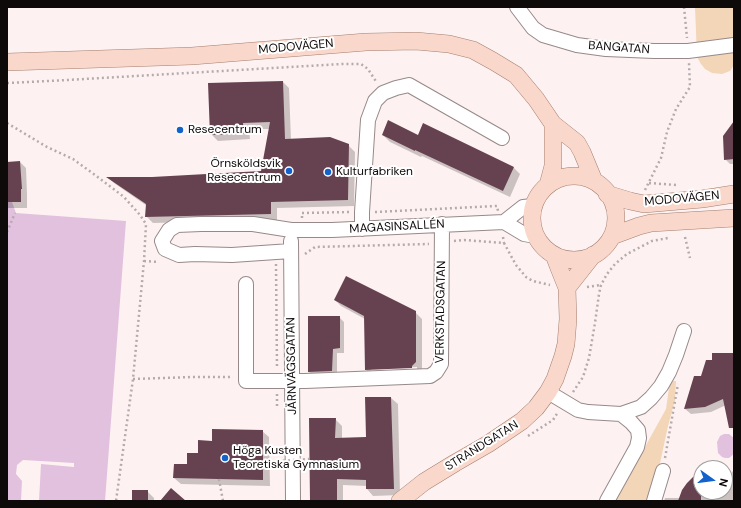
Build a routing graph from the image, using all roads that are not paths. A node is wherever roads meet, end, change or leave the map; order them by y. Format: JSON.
{"nodes":[{"id":1,"x":518,"y":7,"type":"edge"},
{"id":2,"x":734,"y":45,"type":"edge"},
{"id":3,"x":7,"y":62,"type":"edge"},
{"id":4,"x":554,"y":124,"type":"junction"},
{"id":5,"x":502,"y":138,"type":"dead end"},
{"id":6,"x":594,"y":181,"type":"junction"},
{"id":7,"x":548,"y":184,"type":"junction"},
{"id":8,"x":607,"y":194,"type":"junction"},
{"id":9,"x":734,"y":194,"type":"edge"},
{"id":10,"x":534,"y":206,"type":"junction"},
{"id":11,"x":734,"y":218,"type":"edge"},
{"id":12,"x":504,"y":222,"type":"junction"},
{"id":13,"x":442,"y":224,"type":"junction"},
{"id":14,"x":362,"y":228,"type":"junction"},
{"id":15,"x":290,"y":230,"type":"junction"},
{"id":16,"x":535,"y":236,"type":"junction"},
{"id":17,"x":612,"y":236,"type":"junction"},
{"id":18,"x":291,"y":250,"type":"junction"},
{"id":19,"x":554,"y":255,"type":"junction"},
{"id":20,"x":593,"y":255,"type":"junction"},
{"id":21,"x":246,"y":284,"type":"dead end"},
{"id":22,"x":566,"y":288,"type":"junction"},
{"id":23,"x":684,"y":331,"type":"dead end"},
{"id":24,"x":292,"y":381,"type":"junction"},
{"id":25,"x":548,"y":392,"type":"junction"},
{"id":26,"x":621,"y":414,"type":"junction"},
{"id":27,"x":663,"y":471,"type":"road end"},
{"id":28,"x":293,"y":501,"type":"edge"},
{"id":29,"x":400,"y":501,"type":"edge"},
{"id":30,"x":606,"y":501,"type":"edge"},
{"id":31,"x":654,"y":501,"type":"edge"}],
"edges":[{"from":1,"to":2,"type":"street","name":"BANGATAN"},
{"from":3,"to":4,"type":"main road","name":"MODOVÄGEN"},
{"from":4,"to":6,"type":"main road","name":"MODOVÄGEN"},
{"from":4,"to":7,"type":"main road"},
{"from":5,"to":14,"type":"street"},
{"from":6,"to":7,"type":"main road"},
{"from":6,"to":8,"type":"main road"},
{"from":7,"to":10,"type":"main road"},
{"from":8,"to":9,"type":"main road","name":"MODOVÄGEN"},
{"from":8,"to":17,"type":"main road"},
{"from":10,"to":12,"type":"street"},
{"from":10,"to":16,"type":"main road"},
{"from":11,"to":17,"type":"main road","name":"MODOVÄGEN"},
{"from":12,"to":13,"type":"street","name":"MAGASINSALLÉN"},
{"from":12,"to":16,"type":"street"},
{"from":13,"to":14,"type":"street","name":"MAGASINSALLÉN"},
{"from":13,"to":24,"type":"street","name":"VERKSTADSGATAN"},
{"from":14,"to":15,"type":"street","name":"MAGASINSALLÉN"},
{"from":15,"to":18,"type":"street","name":"JÄRNVÄGSGATAN"},
{"from":15,"to":18,"type":"street","name":"MAGASINSALLÉN"},
{"from":16,"to":19,"type":"main road"},
{"from":17,"to":20,"type":"main road"},
{"from":18,"to":24,"type":"street","name":"JÄRNVÄGSGATAN"},
{"from":19,"to":20,"type":"main road"},
{"from":19,"to":22,"type":"main road","name":"STRANDGATAN"},
{"from":20,"to":22,"type":"main road"},
{"from":21,"to":24,"type":"street","name":"VERKSTADSGATAN"},
{"from":22,"to":25,"type":"main road","name":"STRANDGATAN"},
{"from":23,"to":26,"type":"street"},
{"from":24,"to":28,"type":"street","name":"JÄRNVÄGSGATAN"},
{"from":25,"to":26,"type":"street"},
{"from":25,"to":29,"type":"main road","name":"STRANDGATAN"},
{"from":26,"to":30,"type":"street"},
{"from":27,"to":31,"type":"street"}]}
